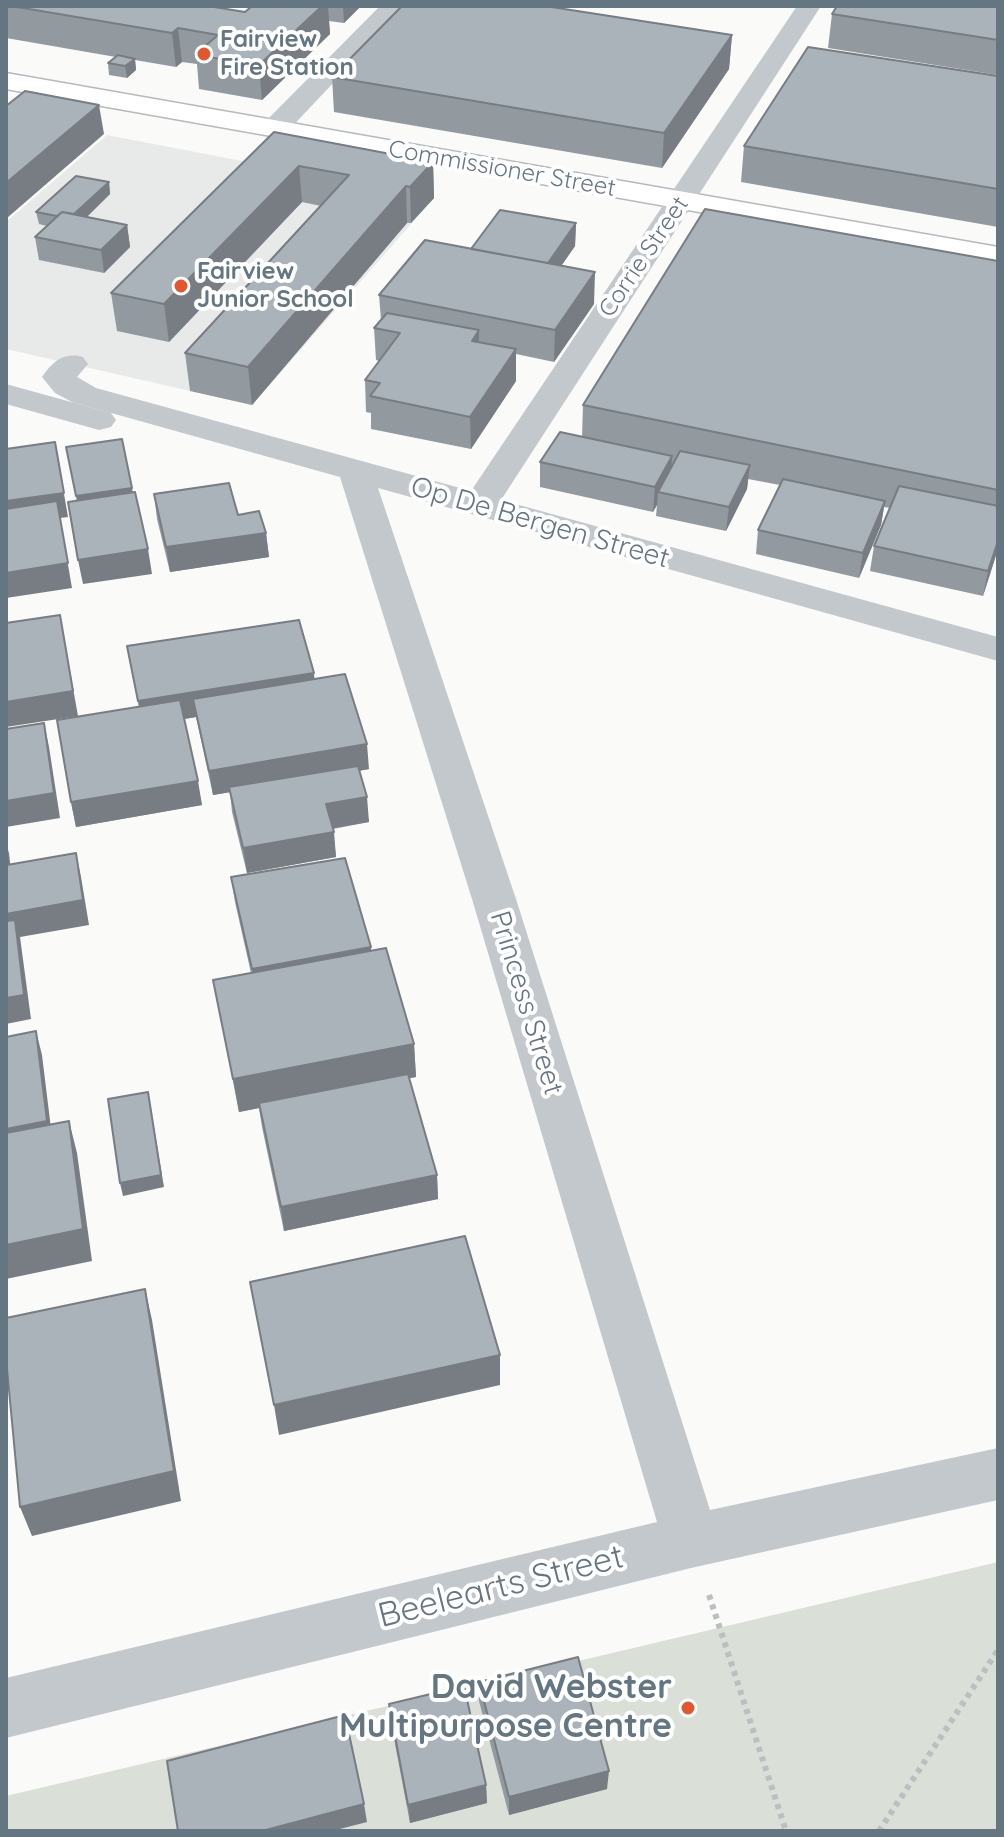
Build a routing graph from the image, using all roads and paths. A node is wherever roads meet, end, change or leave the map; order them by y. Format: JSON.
{"nodes":[{"id":1,"x":394,"y":6,"type":"edge"},
{"id":2,"x":809,"y":6,"type":"edge"},
{"id":3,"x":743,"y":54,"type":"dead end"},
{"id":4,"x":774,"y":59,"type":"junction"},
{"id":5,"x":804,"y":64,"type":"edge"},
{"id":6,"x":6,"y":81,"type":"edge"},
{"id":7,"x":275,"y":128,"type":"junction"},
{"id":8,"x":683,"y":200,"type":"junction"},
{"id":9,"x":998,"y":256,"type":"edge"},
{"id":10,"x":78,"y":379,"type":"dead end"},
{"id":11,"x":6,"y":394,"type":"edge"},
{"id":12,"x":359,"y":481,"type":"junction"},
{"id":13,"x":478,"y":507,"type":"junction"},
{"id":14,"x":998,"y":649,"type":"edge"},
{"id":15,"x":998,"y":1474,"type":"edge"},
{"id":16,"x":691,"y":1541,"type":"junction"},
{"id":17,"x":998,"y":1650,"type":"edge"},
{"id":18,"x":6,"y":1708,"type":"edge"},
{"id":19,"x":786,"y":1831,"type":"edge"},
{"id":20,"x":879,"y":1831,"type":"edge"}],
"edges":[{"from":1,"to":7,"type":"street"},
{"from":2,"to":4,"type":"street","name":"Corrie Street"},
{"from":3,"to":4,"type":"street"},
{"from":4,"to":5,"type":"street"},
{"from":4,"to":8,"type":"street","name":"Corrie Street"},
{"from":6,"to":7,"type":"main road","name":"Commissioner Street"},
{"from":7,"to":8,"type":"main road","name":"Commissioner Street"},
{"from":8,"to":9,"type":"main road","name":"Commissioner Street"},
{"from":8,"to":13,"type":"street","name":"Corrie Street"},
{"from":10,"to":12,"type":"street","name":"Op De Bergen Street"},
{"from":11,"to":12,"type":"street"},
{"from":12,"to":13,"type":"street","name":"Op De Bergen Street"},
{"from":12,"to":16,"type":"street","name":"Princess Street"},
{"from":13,"to":14,"type":"street","name":"Op De Bergen Street"},
{"from":15,"to":16,"type":"street","name":"Beelearts Street"},
{"from":16,"to":18,"type":"street","name":"Beelearts Street"},
{"from":16,"to":19,"type":"path"},
{"from":17,"to":20,"type":"path"}]}
